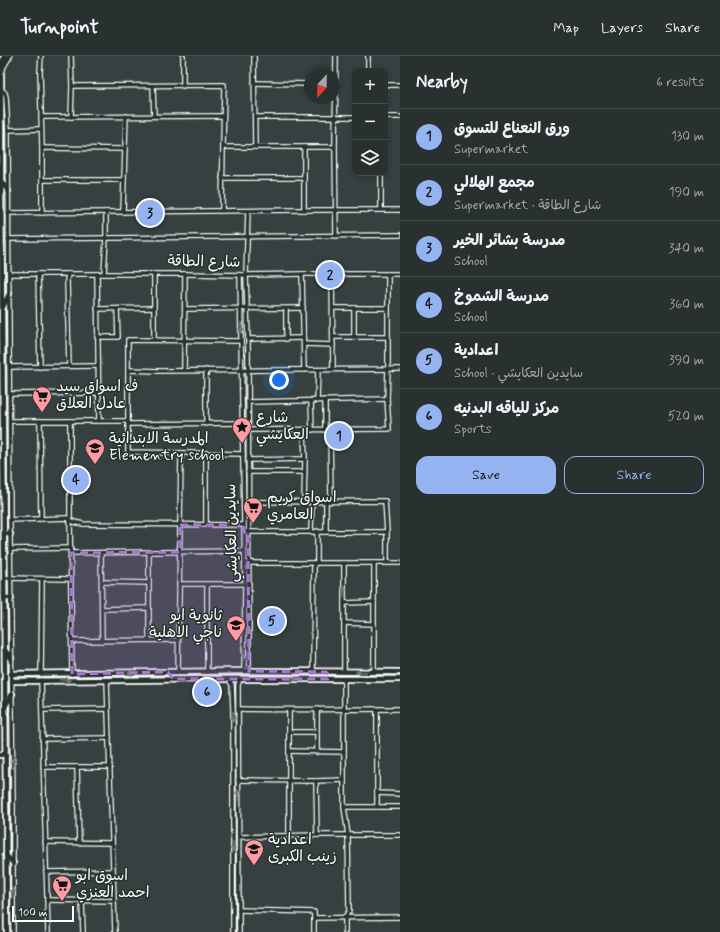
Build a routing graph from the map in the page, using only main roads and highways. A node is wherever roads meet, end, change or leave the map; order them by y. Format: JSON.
{"nodes":[{"id":1,"x":4,"y":56,"type":"edge"},
{"id":2,"x":10,"y":56,"type":"edge"},
{"id":3,"x":1,"y":73,"type":"edge"},
{"id":4,"x":1,"y":89,"type":"edge"},
{"id":5,"x":1,"y":180,"type":"junction"},
{"id":6,"x":8,"y":191,"type":"road end"},
{"id":7,"x":9,"y":294,"type":"road end"},
{"id":8,"x":2,"y":309,"type":"junction"},
{"id":9,"x":1,"y":434,"type":"edge"},
{"id":10,"x":1,"y":444,"type":"edge"},
{"id":11,"x":4,"y":534,"type":"junction"},
{"id":12,"x":10,"y":534,"type":"road end"},
{"id":13,"x":4,"y":598,"type":"junction"},
{"id":14,"x":11,"y":598,"type":"road end"},
{"id":15,"x":4,"y":649,"type":"junction"},
{"id":16,"x":12,"y":658,"type":"road end"},
{"id":17,"x":157,"y":672,"type":"junction"},
{"id":18,"x":171,"y":672,"type":"junction"},
{"id":19,"x":326,"y":672,"type":"junction"},
{"id":20,"x":337,"y":672,"type":"junction"},
{"id":21,"x":400,"y":672,"type":"edge"},
{"id":22,"x":12,"y":674,"type":"road end"},
{"id":23,"x":158,"y":679,"type":"junction"},
{"id":24,"x":173,"y":679,"type":"junction"},
{"id":25,"x":328,"y":679,"type":"junction"},
{"id":26,"x":336,"y":679,"type":"junction"},
{"id":27,"x":400,"y":679,"type":"edge"},
{"id":28,"x":12,"y":680,"type":"road end"},
{"id":29,"x":12,"y":694,"type":"road end"},
{"id":30,"x":5,"y":706,"type":"junction"},
{"id":31,"x":3,"y":745,"type":"edge"},
{"id":32,"x":0,"y":755,"type":"edge"},
{"id":33,"x":6,"y":756,"type":"junction"},
{"id":34,"x":6,"y":855,"type":"junction"},
{"id":35,"x":13,"y":863,"type":"road end"},
{"id":36,"x":7,"y":932,"type":"edge"}],
"edges":[{"from":1,"to":3,"type":"main road"},
{"from":2,"to":3,"type":"main road"},
{"from":3,"to":4,"type":"main road"},
{"from":4,"to":5,"type":"main road"},
{"from":5,"to":6,"type":"main road"},
{"from":5,"to":8,"type":"main road"},
{"from":7,"to":8,"type":"main road"},
{"from":8,"to":9,"type":"main road"},
{"from":9,"to":10,"type":"main road"},
{"from":10,"to":11,"type":"main road"},
{"from":11,"to":12,"type":"main road"},
{"from":11,"to":13,"type":"main road"},
{"from":13,"to":14,"type":"main road"},
{"from":13,"to":15,"type":"main road"},
{"from":15,"to":16,"type":"main road"},
{"from":15,"to":30,"type":"main road"},
{"from":17,"to":18,"type":"main road"},
{"from":17,"to":22,"type":"main road","one_way":true},
{"from":17,"to":23,"type":"main road"},
{"from":18,"to":19,"type":"main road"},
{"from":18,"to":24,"type":"main road"},
{"from":19,"to":20,"type":"main road"},
{"from":19,"to":25,"type":"main road"},
{"from":21,"to":20,"type":"main road","one_way":true},
{"from":20,"to":26,"type":"main road"},
{"from":23,"to":24,"type":"main road"},
{"from":28,"to":23,"type":"main road","one_way":true},
{"from":24,"to":25,"type":"main road","one_way":true},
{"from":25,"to":26,"type":"main road"},
{"from":26,"to":27,"type":"main road"},
{"from":29,"to":30,"type":"main road"},
{"from":30,"to":31,"type":"main road"},
{"from":31,"to":33,"type":"main road"},
{"from":32,"to":33,"type":"main road"},
{"from":33,"to":34,"type":"main road"},
{"from":34,"to":35,"type":"main road"},
{"from":34,"to":36,"type":"main road"}]}
